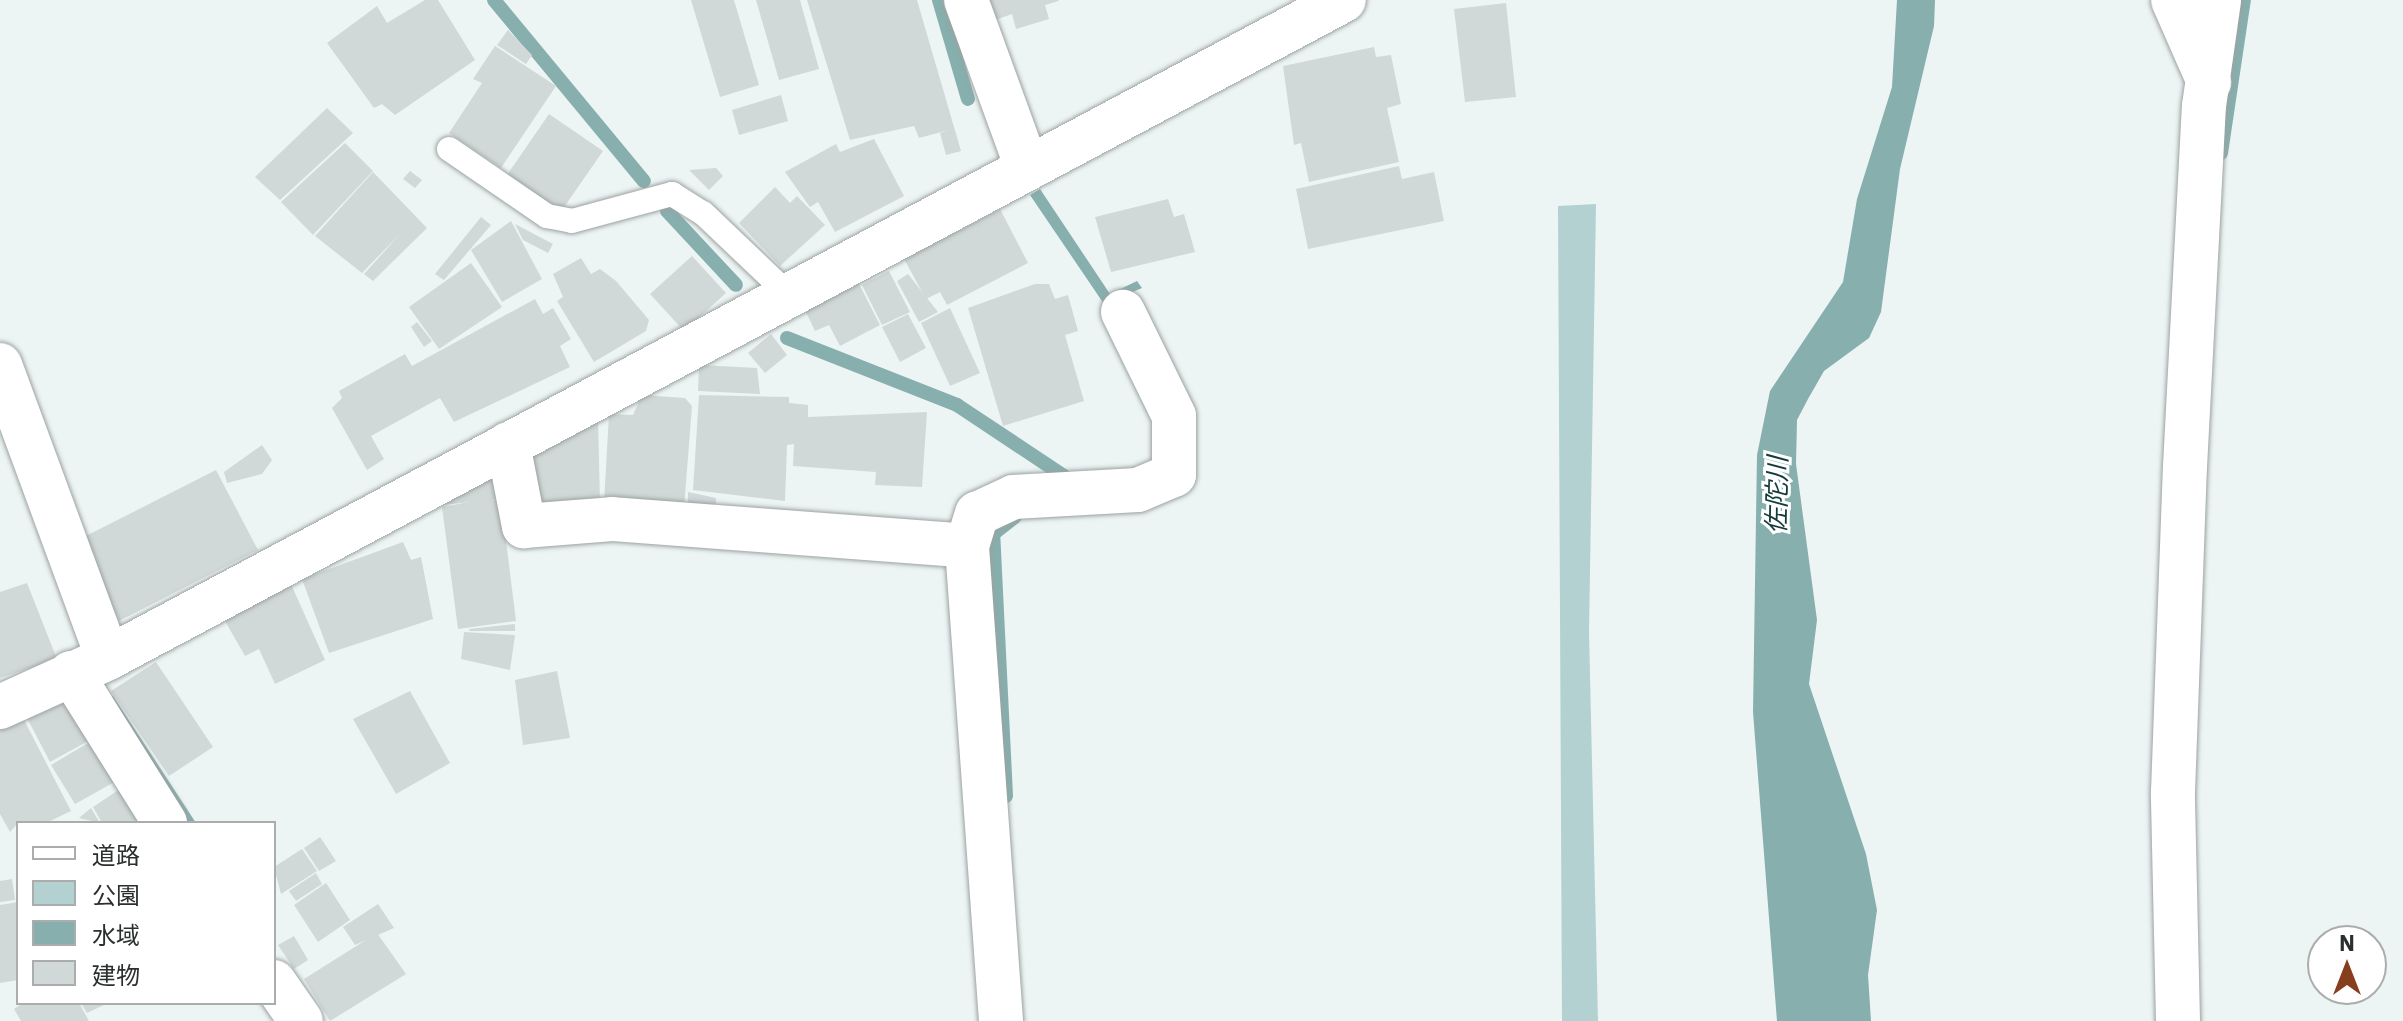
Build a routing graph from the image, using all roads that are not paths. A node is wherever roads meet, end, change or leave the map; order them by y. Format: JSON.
{"nodes":[{"id":1,"x":966,"y":0,"type":"edge"},
{"id":2,"x":1344,"y":0,"type":"edge"},
{"id":3,"x":2173,"y":0,"type":"edge"},
{"id":4,"x":2219,"y":0,"type":"edge"},
{"id":5,"x":2209,"y":82,"type":"junction"},
{"id":6,"x":449,"y":149,"type":"dead end"},
{"id":7,"x":1026,"y":165,"type":"junction"},
{"id":8,"x":789,"y":295,"type":"junction"},
{"id":9,"x":1123,"y":312,"type":"dead end"},
{"id":10,"x":0,"y":365,"type":"edge"},
{"id":11,"x":508,"y":444,"type":"junction"},
{"id":12,"x":967,"y":546,"type":"junction"},
{"id":13,"x":90,"y":665,"type":"junction"},
{"id":14,"x":0,"y":707,"type":"edge"},
{"id":15,"x":164,"y":821,"type":"edge"},
{"id":16,"x":276,"y":985,"type":"edge"},
{"id":17,"x":301,"y":1021,"type":"edge"},
{"id":18,"x":1001,"y":1021,"type":"edge"},
{"id":19,"x":2178,"y":1021,"type":"edge"}],
"edges":[{"from":1,"to":7,"type":"street"},
{"from":2,"to":7,"type":"street"},
{"from":3,"to":5,"type":"street"},
{"from":4,"to":5,"type":"street"},
{"from":5,"to":19,"type":"street"},
{"from":6,"to":8,"type":"lane"},
{"from":7,"to":8,"type":"street"},
{"from":8,"to":11,"type":"street"},
{"from":9,"to":12,"type":"street"},
{"from":10,"to":13,"type":"street"},
{"from":11,"to":12,"type":"street"},
{"from":11,"to":13,"type":"street"},
{"from":12,"to":18,"type":"street"},
{"from":13,"to":14,"type":"street"},
{"from":13,"to":15,"type":"street"},
{"from":16,"to":17,"type":"street"}]}
